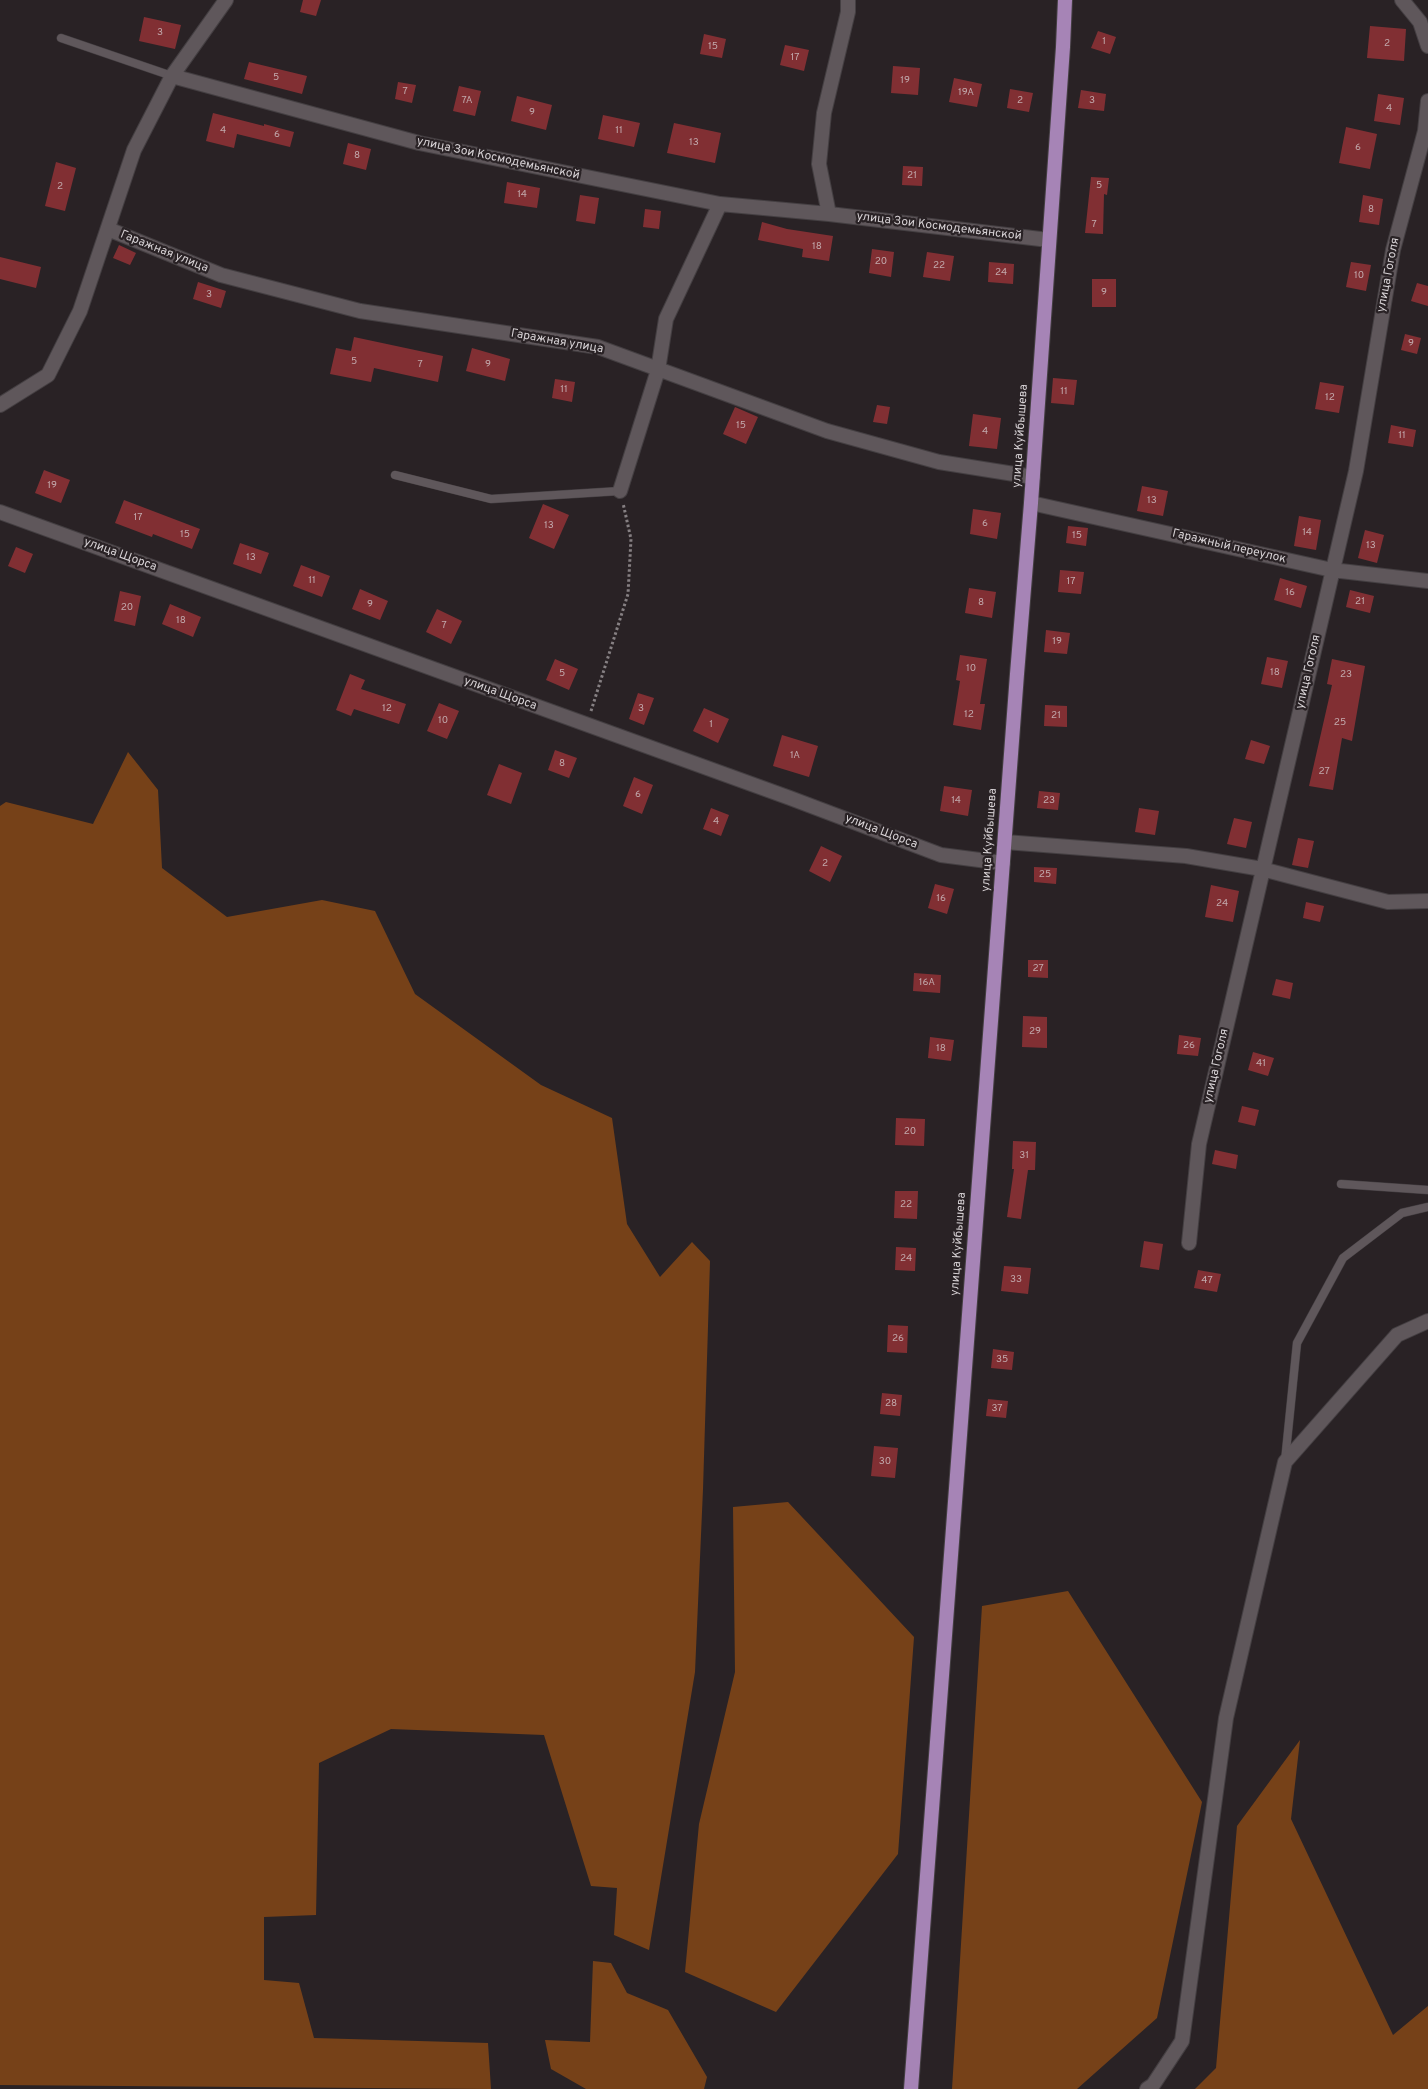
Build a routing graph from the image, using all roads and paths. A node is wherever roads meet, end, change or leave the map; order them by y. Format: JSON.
{"nodes":[{"id":1,"x":226,"y":0,"type":"edge"},
{"id":2,"x":848,"y":0,"type":"edge"},
{"id":3,"x":1065,"y":0,"type":"edge"},
{"id":4,"x":1402,"y":0,"type":"edge"},
{"id":5,"x":61,"y":38,"type":"dead end"},
{"id":6,"x":1428,"y":46,"type":"edge"},
{"id":7,"x":172,"y":76,"type":"junction"},
{"id":8,"x":1428,"y":101,"type":"edge"},
{"id":9,"x":720,"y":204,"type":"junction"},
{"id":10,"x":829,"y":214,"type":"junction"},
{"id":11,"x":108,"y":229,"type":"junction"},
{"id":12,"x":1049,"y":240,"type":"junction"},
{"id":13,"x":658,"y":370,"type":"junction"},
{"id":14,"x":0,"y":405,"type":"edge"},
{"id":15,"x":395,"y":475,"type":"dead end"},
{"id":16,"x":1033,"y":476,"type":"junction"},
{"id":17,"x":620,"y":491,"type":"junction"},
{"id":18,"x":1031,"y":503,"type":"junction"},
{"id":19,"x":0,"y":512,"type":"edge"},
{"id":20,"x":1332,"y":570,"type":"junction"},
{"id":21,"x":1428,"y":582,"type":"edge"},
{"id":22,"x":587,"y":725,"type":"junction"},
{"id":23,"x":1005,"y":842,"type":"junction"},
{"id":24,"x":1003,"y":863,"type":"junction"},
{"id":25,"x":1262,"y":870,"type":"junction"},
{"id":26,"x":1428,"y":901,"type":"edge"},
{"id":27,"x":1341,"y":1184,"type":"dead end"},
{"id":28,"x":1428,"y":1190,"type":"edge"},
{"id":29,"x":1428,"y":1207,"type":"edge"},
{"id":30,"x":1189,"y":1243,"type":"dead end"},
{"id":31,"x":1428,"y":1320,"type":"edge"},
{"id":32,"x":1285,"y":1462,"type":"junction"},
{"id":33,"x":912,"y":2089,"type":"edge"},
{"id":34,"x":1147,"y":2089,"type":"edge"}],
"edges":[{"from":1,"to":7,"type":"street"},
{"from":2,"to":10,"type":"street"},
{"from":3,"to":12,"type":"highway","name":"улица Куйбышева"},
{"from":4,"to":6,"type":"street"},
{"from":5,"to":7,"type":"lane"},
{"from":7,"to":9,"type":"street","name":"улица Зои Космодемьянской"},
{"from":7,"to":11,"type":"street"},
{"from":8,"to":20,"type":"street","name":"улица Гоголя"},
{"from":9,"to":10,"type":"street","name":"улица Зои Космодемьянской"},
{"from":9,"to":13,"type":"street"},
{"from":10,"to":12,"type":"street","name":"улица Зои Космодемьянской"},
{"from":11,"to":13,"type":"street","name":"Гаражная улица"},
{"from":11,"to":14,"type":"street"},
{"from":12,"to":16,"type":"highway","name":"улица Куйбышева"},
{"from":13,"to":16,"type":"street","name":"Гаражная улица"},
{"from":13,"to":17,"type":"street"},
{"from":15,"to":17,"type":"lane"},
{"from":16,"to":18,"type":"highway","name":"улица Куйбышева"},
{"from":17,"to":22,"type":"path"},
{"from":18,"to":20,"type":"street","name":"Гаражный переулок"},
{"from":18,"to":23,"type":"highway","name":"улица Куйбышева"},
{"from":19,"to":22,"type":"street","name":"улица Щорса"},
{"from":20,"to":21,"type":"street","name":"Гаражный переулок"},
{"from":20,"to":25,"type":"street","name":"улица Гоголя"},
{"from":22,"to":24,"type":"street","name":"улица Щорса"},
{"from":23,"to":24,"type":"highway","name":"улица Куйбышева"},
{"from":23,"to":25,"type":"street"},
{"from":24,"to":33,"type":"highway","name":"улица Куйбышева"},
{"from":25,"to":26,"type":"street"},
{"from":25,"to":30,"type":"street","name":"улица Гоголя"},
{"from":27,"to":28,"type":"lane"},
{"from":29,"to":32,"type":"lane"},
{"from":31,"to":32,"type":"street"},
{"from":32,"to":34,"type":"street"}]}
